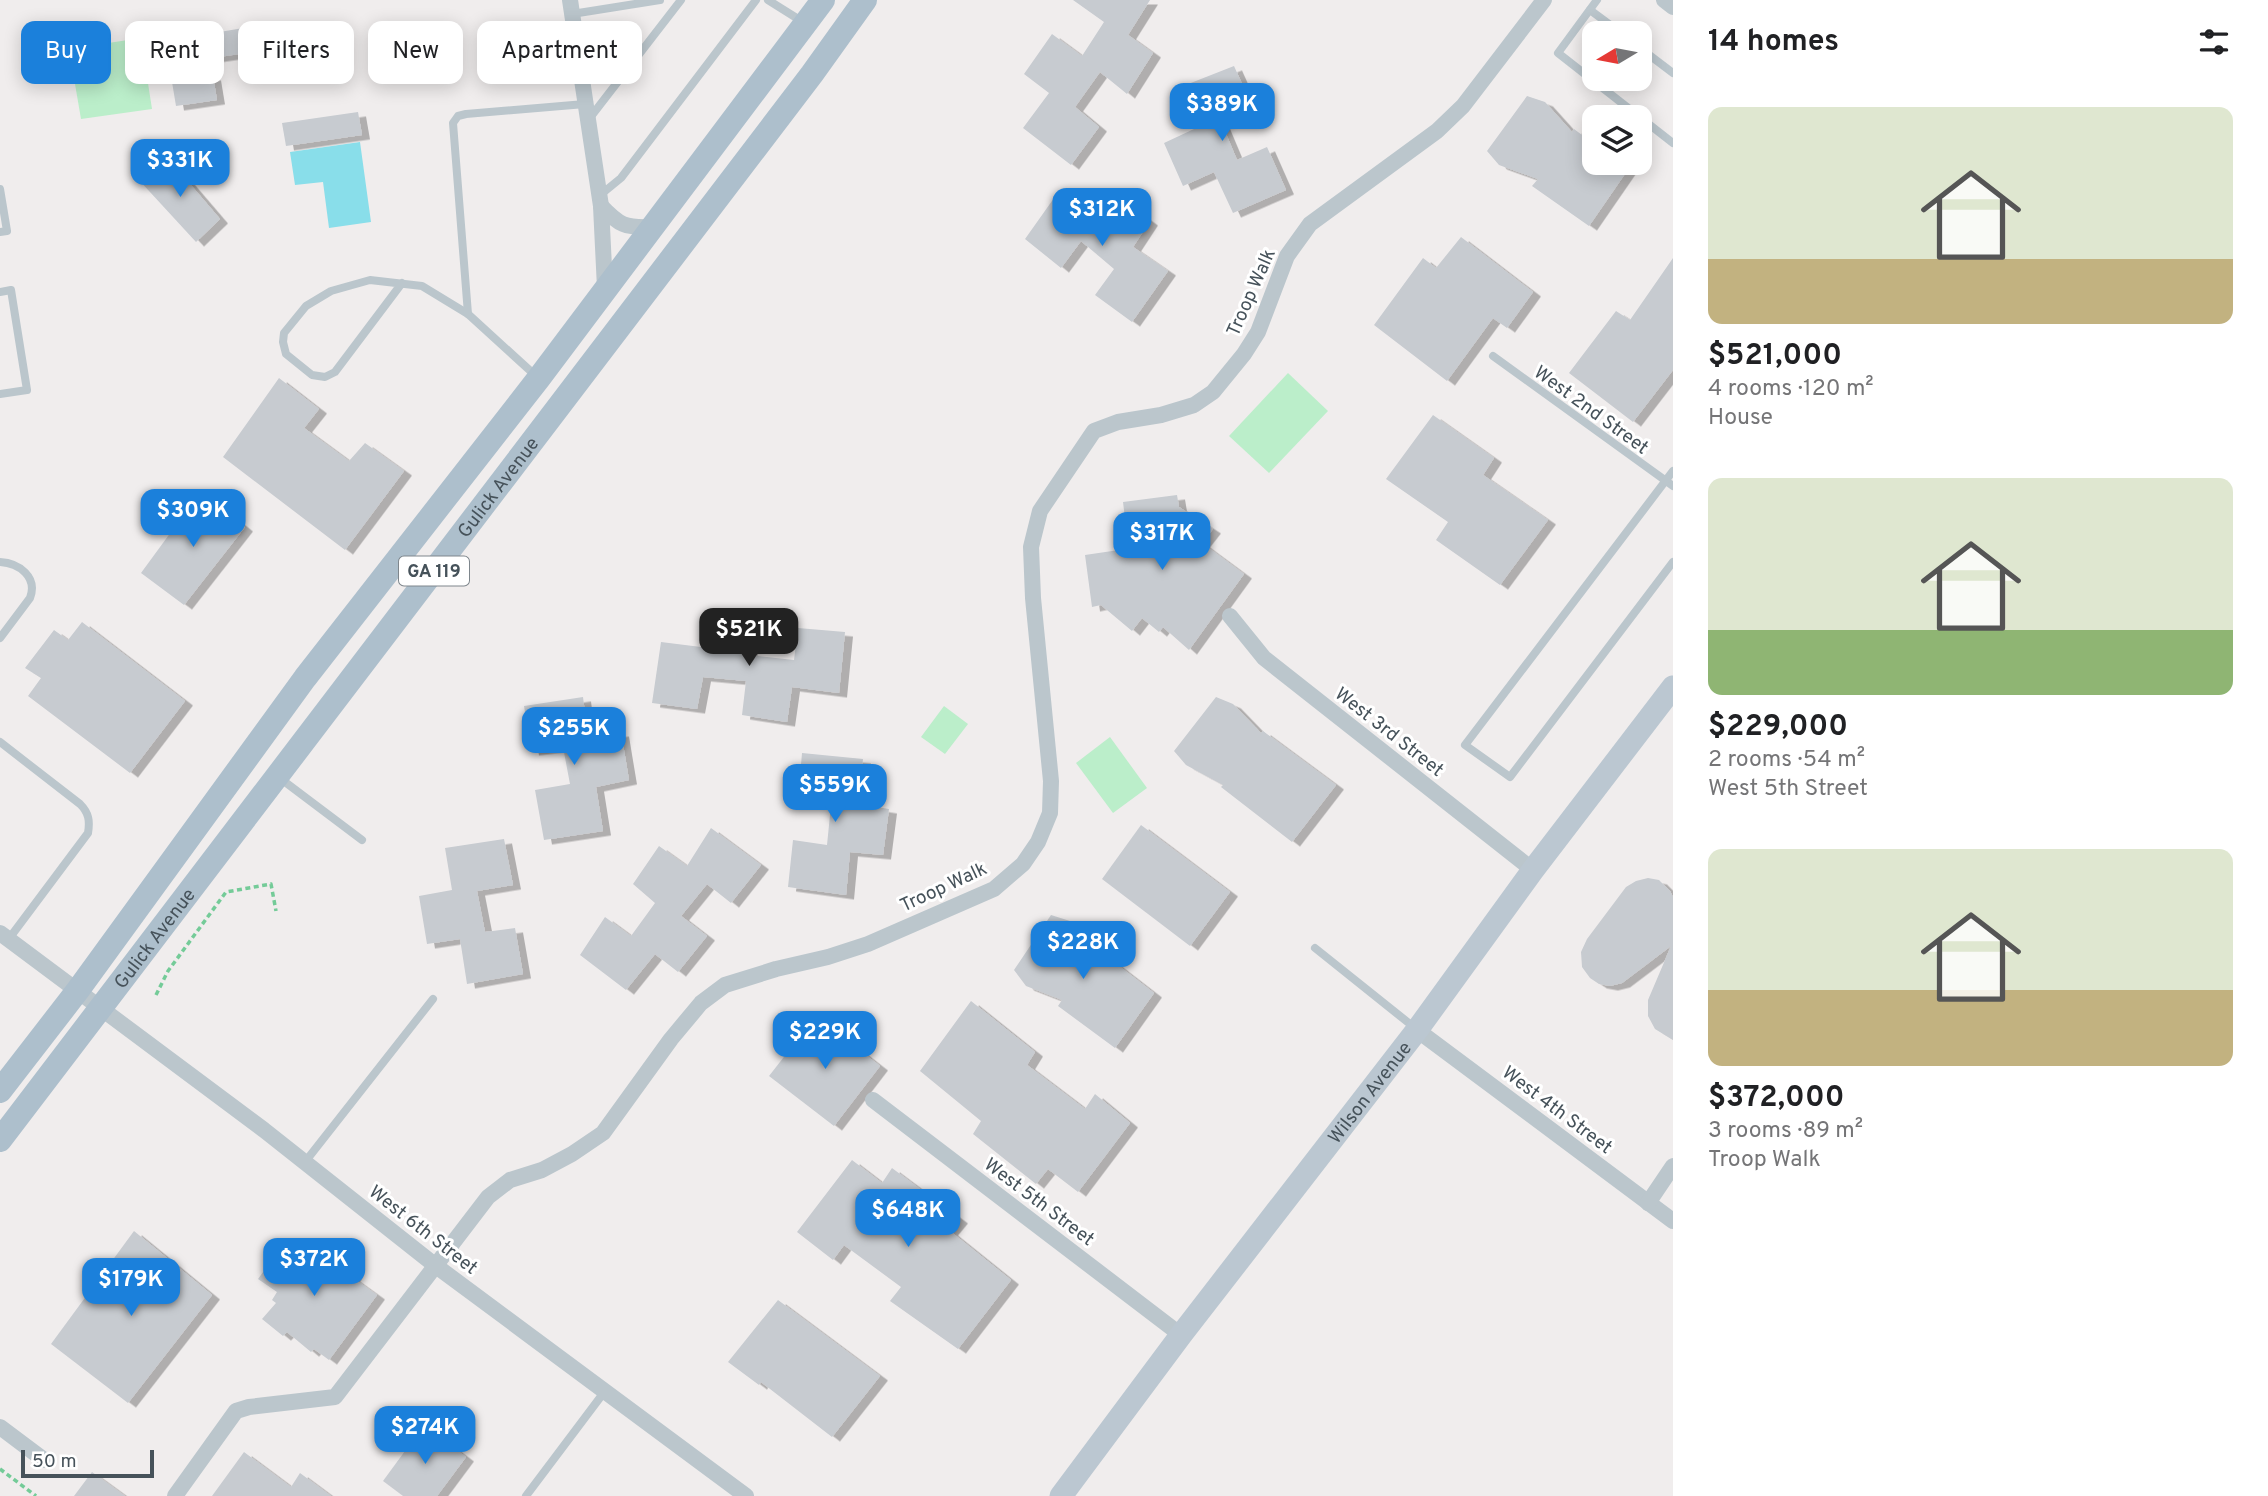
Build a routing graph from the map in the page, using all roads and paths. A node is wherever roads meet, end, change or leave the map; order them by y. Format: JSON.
{"nodes":[{"id":1,"x":660,"y":0,"type":"edge"},
{"id":2,"x":681,"y":0,"type":"edge"},
{"id":3,"x":756,"y":0,"type":"edge"},
{"id":4,"x":768,"y":0,"type":"edge"},
{"id":5,"x":823,"y":0,"type":"edge"},
{"id":6,"x":865,"y":0,"type":"edge"},
{"id":7,"x":1544,"y":0,"type":"edge"},
{"id":8,"x":1597,"y":0,"type":"edge"},
{"id":9,"x":1664,"y":0,"type":"edge"},
{"id":10,"x":571,"y":7,"type":"edge"},
{"id":11,"x":1673,"y":7,"type":"edge"},
{"id":12,"x":1590,"y":10,"type":"junction"},
{"id":13,"x":1605,"y":21,"type":"edge"},
{"id":14,"x":805,"y":24,"type":"junction"},
{"id":15,"x":1652,"y":57,"type":"edge"},
{"id":16,"x":1673,"y":73,"type":"edge"},
{"id":17,"x":584,"y":104,"type":"junction"},
{"id":18,"x":587,"y":122,"type":"junction"},
{"id":19,"x":1673,"y":142,"type":"edge"},
{"id":20,"x":0,"y":190,"type":"edge"},
{"id":21,"x":600,"y":201,"type":"junction"},
{"id":22,"x":651,"y":228,"type":"junction"},
{"id":23,"x":0,"y":232,"type":"edge"},
{"id":24,"x":402,"y":284,"type":"junction"},
{"id":25,"x":605,"y":288,"type":"junction"},
{"id":26,"x":0,"y":292,"type":"edge"},
{"id":27,"x":468,"y":314,"type":"junction"},
{"id":28,"x":1493,"y":356,"type":"dead end"},
{"id":29,"x":538,"y":378,"type":"junction"},
{"id":30,"x":0,"y":394,"type":"edge"},
{"id":31,"x":1673,"y":471,"type":"edge"},
{"id":32,"x":1669,"y":484,"type":"edge"},
{"id":33,"x":0,"y":562,"type":"edge"},
{"id":34,"x":1673,"y":562,"type":"edge"},
{"id":35,"x":1230,"y":616,"type":"dead end"},
{"id":36,"x":0,"y":638,"type":"edge"},
{"id":37,"x":1673,"y":687,"type":"edge"},
{"id":38,"x":0,"y":743,"type":"edge"},
{"id":39,"x":276,"y":776,"type":"junction"},
{"id":40,"x":362,"y":840,"type":"dead end"},
{"id":41,"x":1533,"y":870,"type":"junction"},
{"id":42,"x":276,"y":911,"type":"dead end"},
{"id":43,"x":4,"y":936,"type":"edge"},
{"id":44,"x":1315,"y":948,"type":"dead end"},
{"id":45,"x":78,"y":990,"type":"junction"},
{"id":46,"x":156,"y":995,"type":"dead end"},
{"id":47,"x":433,"y":999,"type":"dead end"},
{"id":48,"x":100,"y":1007,"type":"junction"},
{"id":49,"x":1418,"y":1030,"type":"junction"},
{"id":50,"x":0,"y":1091,"type":"edge"},
{"id":51,"x":873,"y":1100,"type":"dead end"},
{"id":52,"x":0,"y":1140,"type":"edge"},
{"id":53,"x":305,"y":1162,"type":"junction"},
{"id":54,"x":1673,"y":1166,"type":"edge"},
{"id":55,"x":1648,"y":1203,"type":"junction"},
{"id":56,"x":1673,"y":1222,"type":"edge"},
{"id":57,"x":436,"y":1266,"type":"junction"},
{"id":58,"x":1181,"y":1335,"type":"junction"},
{"id":59,"x":605,"y":1391,"type":"junction"},
{"id":60,"x":0,"y":1427,"type":"edge"},
{"id":61,"x":44,"y":1460,"type":"dead end"},
{"id":62,"x":0,"y":1469,"type":"edge"},
{"id":63,"x":36,"y":1496,"type":"edge"},
{"id":64,"x":175,"y":1496,"type":"edge"},
{"id":65,"x":526,"y":1496,"type":"edge"},
{"id":66,"x":746,"y":1496,"type":"edge"},
{"id":67,"x":1061,"y":1496,"type":"edge"}],
"edges":[{"from":1,"to":10,"type":"lane"},
{"from":2,"to":18,"type":"lane"},
{"from":3,"to":21,"type":"lane"},
{"from":4,"to":14,"type":"lane"},
{"from":5,"to":14,"type":"main road","name":"Gulick Avenue","number":"GA 119"},
{"from":6,"to":39,"type":"main road","name":"Gulick Avenue","number":"GA 119"},
{"from":7,"to":57,"type":"street","name":"Troop Walk"},
{"from":8,"to":12,"type":"lane"},
{"from":9,"to":11,"type":"street"},
{"from":10,"to":17,"type":"street"},
{"from":12,"to":13,"type":"lane"},
{"from":12,"to":19,"type":"lane"},
{"from":14,"to":22,"type":"main road","name":"Gulick Avenue","number":"GA 119"},
{"from":15,"to":16,"type":"lane"},
{"from":17,"to":18,"type":"street"},
{"from":17,"to":27,"type":"lane"},
{"from":18,"to":21,"type":"street"},
{"from":20,"to":23,"type":"lane"},
{"from":21,"to":22,"type":"street"},
{"from":21,"to":25,"type":"street"},
{"from":22,"to":25,"type":"main road","name":"Gulick Avenue","number":"GA 119"},
{"from":24,"to":24,"type":"lane"},
{"from":24,"to":27,"type":"lane"},
{"from":25,"to":29,"type":"main road","name":"Gulick Avenue","number":"GA 119"},
{"from":26,"to":30,"type":"lane"},
{"from":27,"to":29,"type":"lane"},
{"from":28,"to":32,"type":"lane","name":"West 2nd Street"},
{"from":29,"to":45,"type":"main road","name":"Gulick Avenue","number":"GA 119"},
{"from":31,"to":32,"type":"lane"},
{"from":32,"to":34,"type":"lane"},
{"from":33,"to":36,"type":"lane"},
{"from":35,"to":41,"type":"street","name":"West 3rd Street"},
{"from":37,"to":41,"type":"street","name":"Wilson Avenue"},
{"from":38,"to":43,"type":"lane"},
{"from":39,"to":40,"type":"lane"},
{"from":39,"to":48,"type":"main road","name":"Gulick Avenue","number":"GA 119"},
{"from":41,"to":49,"type":"street","name":"Wilson Avenue"},
{"from":42,"to":46,"type":"path"},
{"from":43,"to":45,"type":"street","name":"West 6th Street"},
{"from":44,"to":49,"type":"lane"},
{"from":45,"to":48,"type":"street","name":"West 6th Street"},
{"from":45,"to":50,"type":"main road","name":"Gulick Avenue","number":"GA 119"},
{"from":47,"to":53,"type":"lane"},
{"from":48,"to":52,"type":"main road","name":"Gulick Avenue","number":"GA 119"},
{"from":48,"to":53,"type":"street","name":"West 6th Street"},
{"from":49,"to":55,"type":"street","name":"West 4th Street"},
{"from":49,"to":58,"type":"street","name":"Wilson Avenue"},
{"from":51,"to":58,"type":"street","name":"West 5th Street"},
{"from":53,"to":57,"type":"street","name":"West 6th Street"},
{"from":54,"to":55,"type":"street"},
{"from":55,"to":56,"type":"street","name":"West 4th Street"},
{"from":57,"to":59,"type":"street","name":"West 6th Street"},
{"from":57,"to":64,"type":"street","name":"Troop Walk"},
{"from":58,"to":67,"type":"street","name":"Wilson Avenue"},
{"from":59,"to":65,"type":"lane"},
{"from":59,"to":66,"type":"street","name":"West 6th Street"},
{"from":60,"to":61,"type":"street"},
{"from":62,"to":63,"type":"path"}]}
